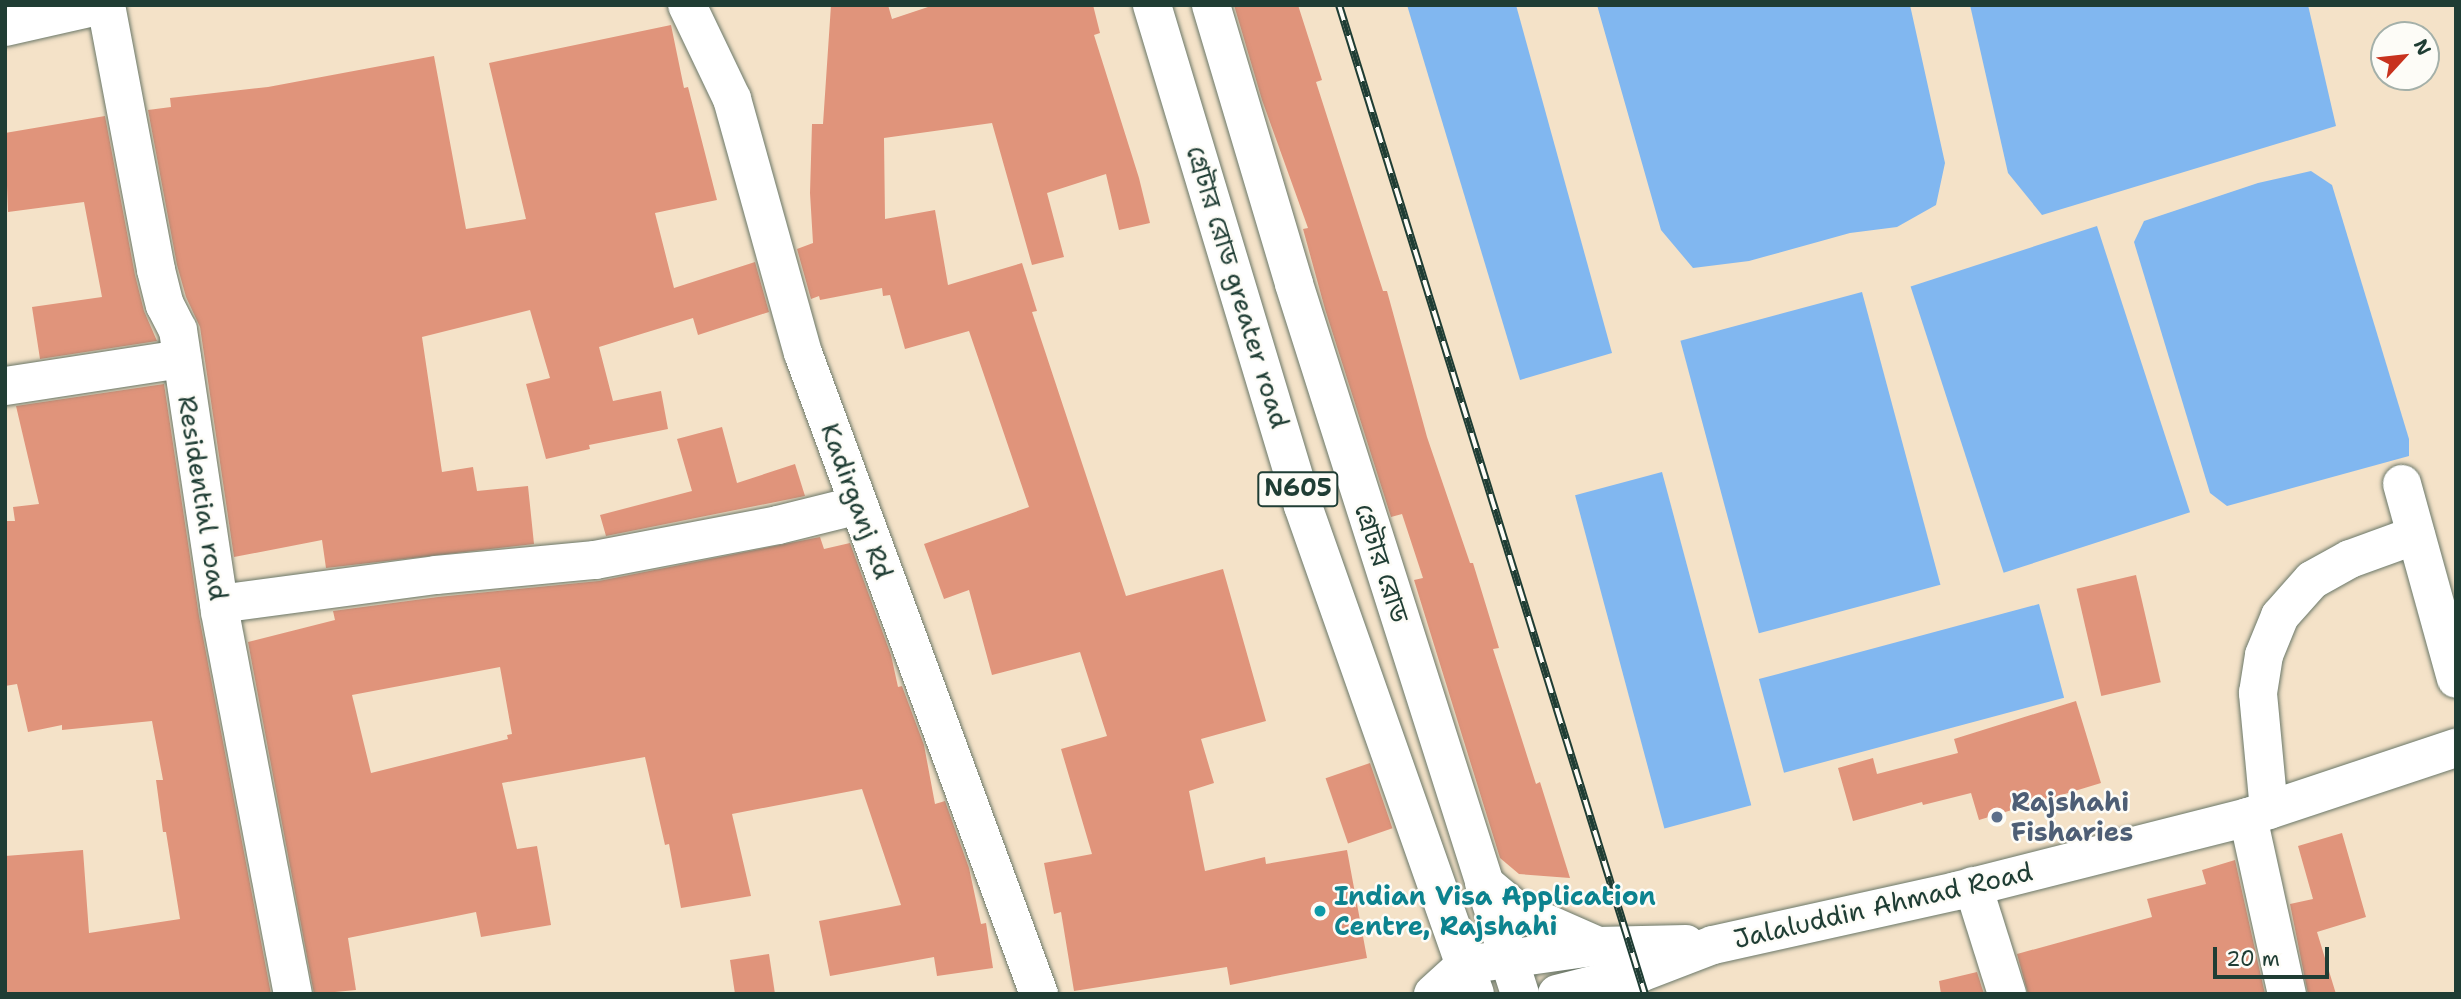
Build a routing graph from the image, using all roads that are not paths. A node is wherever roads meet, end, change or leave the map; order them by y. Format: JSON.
{"nodes":[{"id":1,"x":104,"y":5,"type":"edge"},
{"id":2,"x":687,"y":5,"type":"edge"},
{"id":3,"x":1152,"y":5,"type":"edge"},
{"id":4,"x":1211,"y":5,"type":"edge"},
{"id":5,"x":5,"y":27,"type":"edge"},
{"id":6,"x":182,"y":359,"type":"junction"},
{"id":7,"x":5,"y":386,"type":"edge"},
{"id":8,"x":2403,"y":484,"type":"dead end"},
{"id":9,"x":859,"y":505,"type":"junction"},
{"id":10,"x":2416,"y":535,"type":"junction"},
{"id":11,"x":219,"y":604,"type":"junction"},
{"id":12,"x":2456,"y":679,"type":"edge"},
{"id":13,"x":2456,"y":748,"type":"edge"},
{"id":14,"x":2259,"y":813,"type":"junction"},
{"id":15,"x":1484,"y":883,"type":"junction"},
{"id":16,"x":1973,"y":886,"type":"junction"},
{"id":17,"x":1508,"y":958,"type":"junction"},
{"id":18,"x":1598,"y":973,"type":"edge"},
{"id":19,"x":1470,"y":979,"type":"edge"},
{"id":20,"x":293,"y":994,"type":"edge"},
{"id":21,"x":1039,"y":994,"type":"edge"},
{"id":22,"x":1433,"y":994,"type":"edge"},
{"id":23,"x":1520,"y":994,"type":"edge"},
{"id":24,"x":1557,"y":994,"type":"edge"},
{"id":25,"x":2007,"y":994,"type":"edge"},
{"id":26,"x":2287,"y":994,"type":"edge"}],
"edges":[{"from":1,"to":5,"type":"main road"},
{"from":1,"to":6,"type":"main road","name":"Residential road"},
{"from":2,"to":9,"type":"main road","name":"Kadirganj Rd"},
{"from":3,"to":19,"type":"main road","name":"গ্রেটার রোড greater road","number":"N605"},
{"from":4,"to":15,"type":"main road","name":"গ্রেটার রোড","number":"N605"},
{"from":6,"to":7,"type":"main road"},
{"from":6,"to":11,"type":"main road","name":"Residential road"},
{"from":8,"to":10,"type":"main road"},
{"from":9,"to":11,"type":"main road"},
{"from":9,"to":21,"type":"main road","name":"Kadirganj Rd"},
{"from":10,"to":12,"type":"main road"},
{"from":10,"to":14,"type":"main road"},
{"from":11,"to":20,"type":"main road","name":"Residential road"},
{"from":13,"to":14,"type":"main road","name":"Jalaluddin Ahmad Road"},
{"from":14,"to":16,"type":"main road","name":"Jalaluddin Ahmad Road"},
{"from":14,"to":26,"type":"main road"},
{"from":15,"to":17,"type":"main road","name":"গ্রেটার রোড","number":"N605"},
{"from":15,"to":18,"type":"main road"},
{"from":16,"to":18,"type":"main road","name":"Jalaluddin Ahmad Road"},
{"from":16,"to":25,"type":"main road"},
{"from":17,"to":18,"type":"main road","name":"Jalaluddin Ahmad Road"},
{"from":17,"to":19,"type":"main road","name":"Jalaluddin Ahmad Road"},
{"from":17,"to":23,"type":"main road","number":"N605"},
{"from":18,"to":24,"type":"main road","name":"Jalaluddin Ahmad Road"},
{"from":19,"to":22,"type":"main road"}]}
